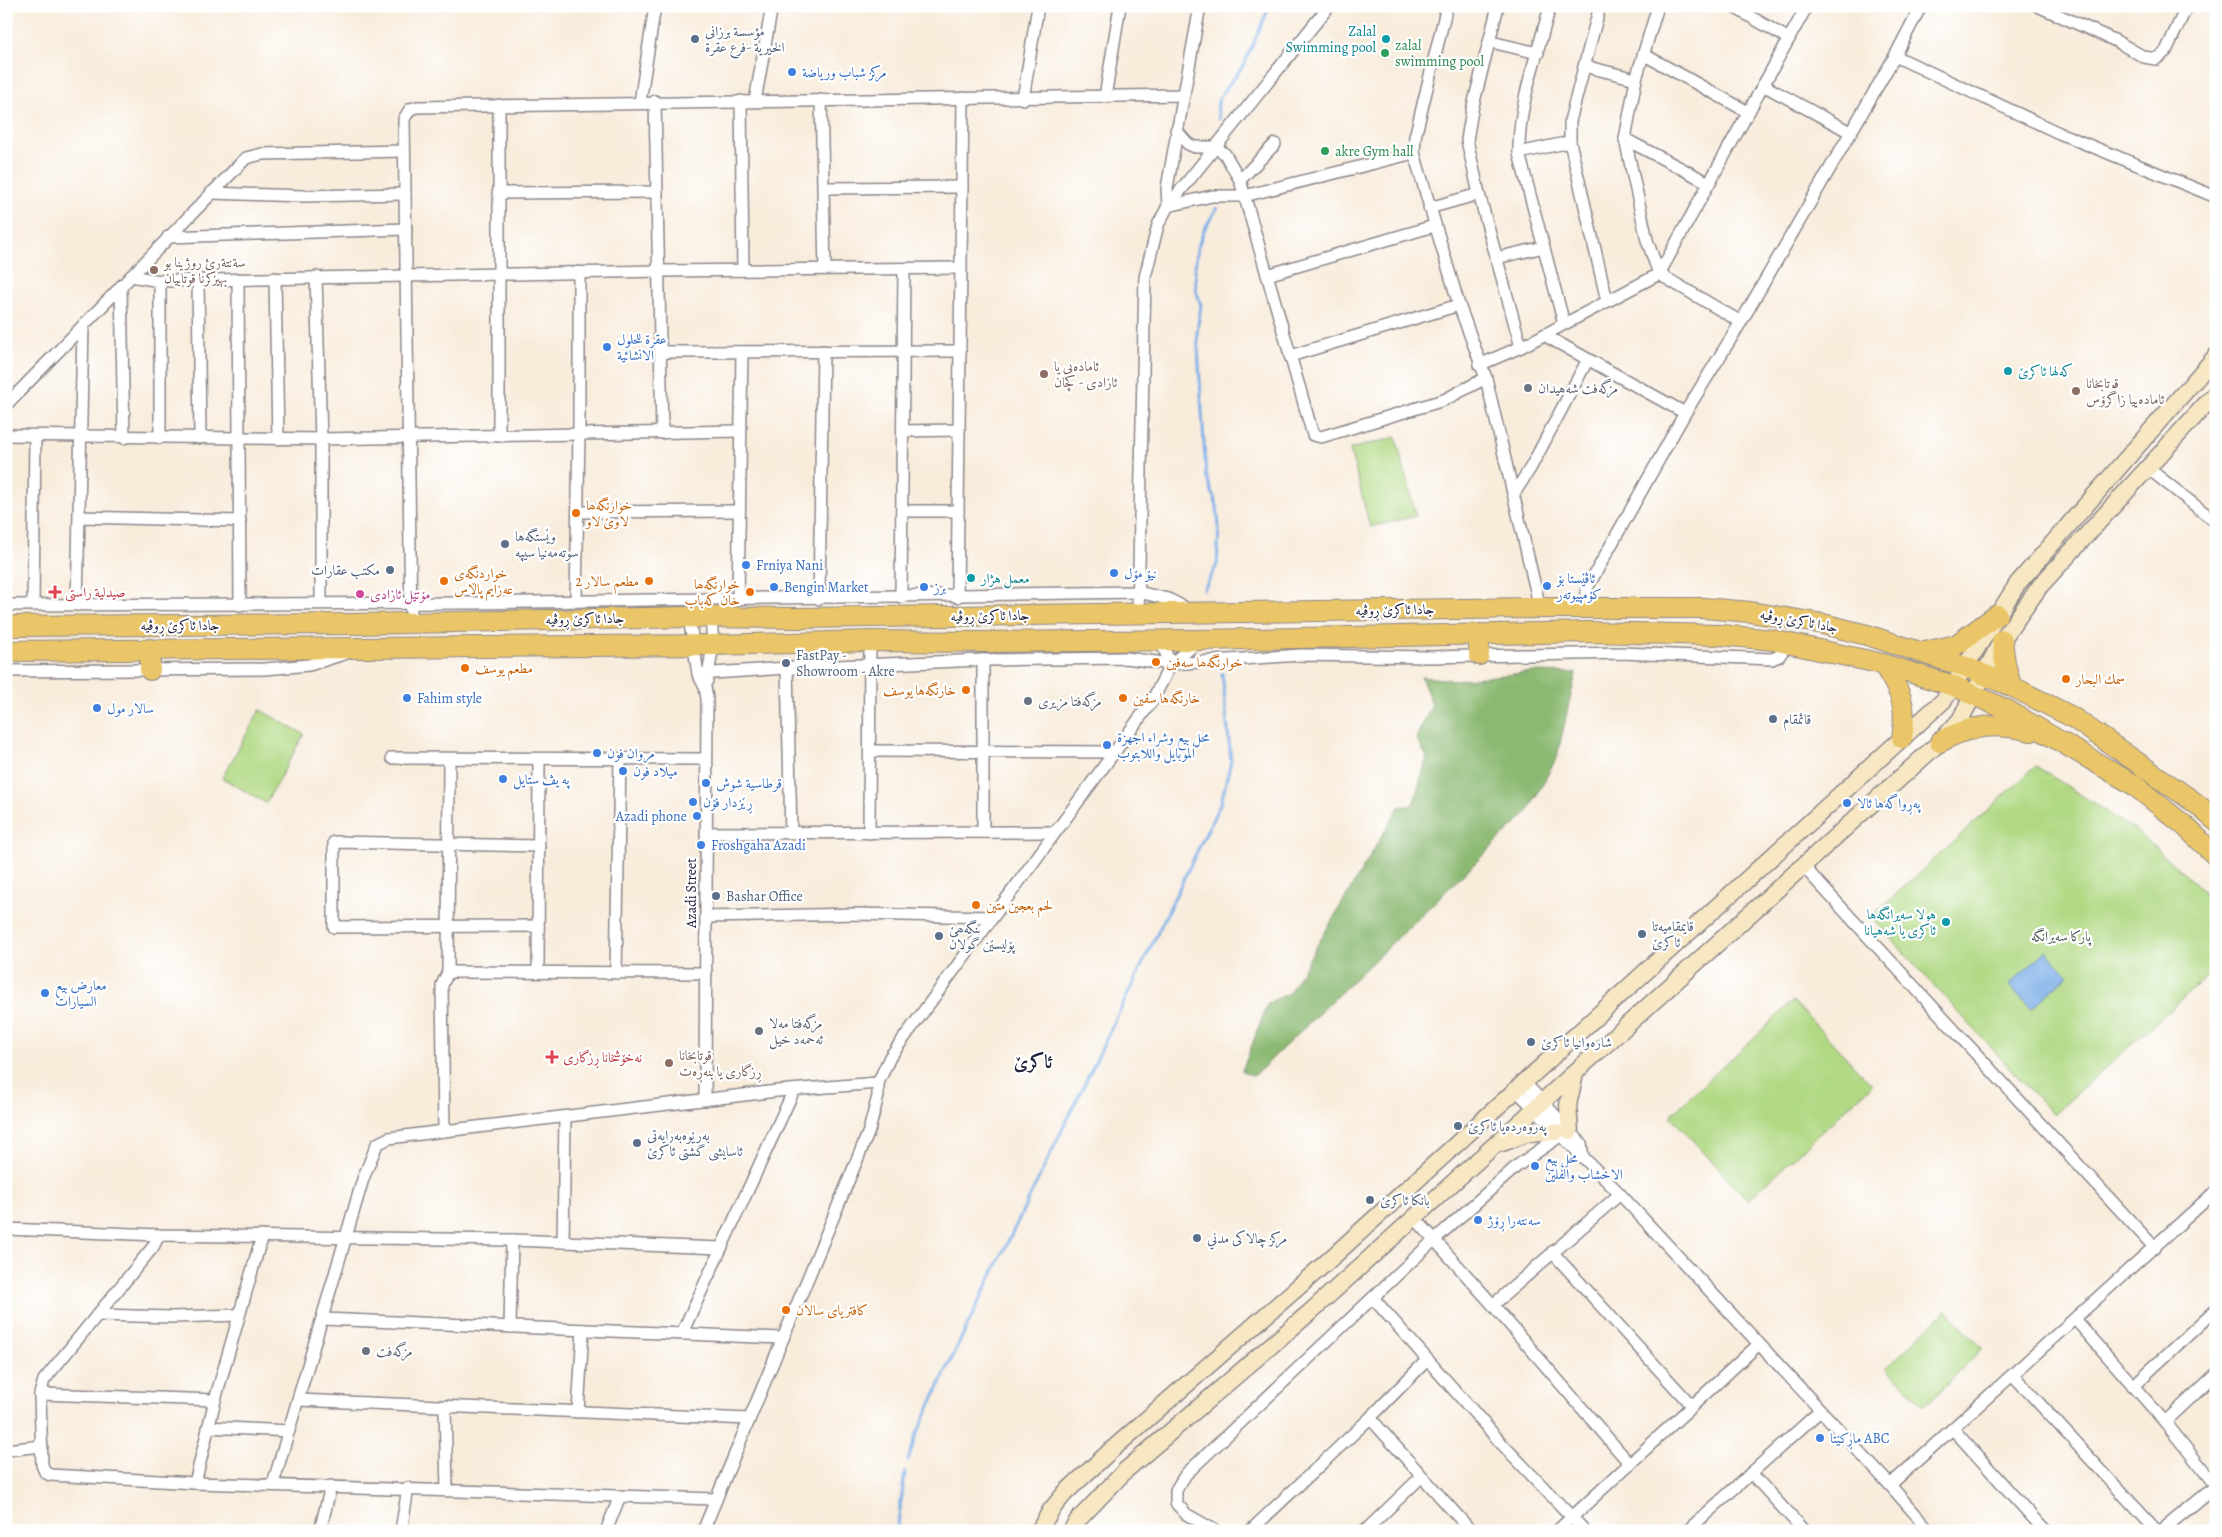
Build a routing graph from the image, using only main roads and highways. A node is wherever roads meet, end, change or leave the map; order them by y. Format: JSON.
{"nodes":[{"id":1,"x":2216,"y":356,"type":"edge"},
{"id":2,"x":2216,"y":393,"type":"edge"},
{"id":3,"x":1998,"y":615,"type":"junction"},
{"id":4,"x":6,"y":626,"type":"edge"},
{"id":5,"x":1479,"y":634,"type":"junction"},
{"id":6,"x":2002,"y":640,"type":"junction"},
{"id":7,"x":150,"y":650,"type":"junction"},
{"id":8,"x":6,"y":651,"type":"edge"},
{"id":9,"x":1925,"y":652,"type":"junction"},
{"id":10,"x":1479,"y":655,"type":"road end"},
{"id":11,"x":1883,"y":664,"type":"junction"},
{"id":12,"x":1966,"y":666,"type":"junction"},
{"id":13,"x":150,"y":670,"type":"road end"},
{"id":14,"x":1984,"y":675,"type":"junction"},
{"id":15,"x":1954,"y":686,"type":"junction"},
{"id":16,"x":2011,"y":686,"type":"junction"},
{"id":17,"x":1973,"y":694,"type":"junction"},
{"id":18,"x":2046,"y":734,"type":"junction"},
{"id":19,"x":1902,"y":738,"type":"junction"},
{"id":20,"x":1940,"y":742,"type":"junction"},
{"id":21,"x":2216,"y":821,"type":"edge"},
{"id":22,"x":2216,"y":856,"type":"edge"},
{"id":23,"x":1738,"y":888,"type":"junction"},
{"id":24,"x":1756,"y":907,"type":"junction"},
{"id":25,"x":1575,"y":1072,"type":"junction"},
{"id":26,"x":1491,"y":1148,"type":"junction"},
{"id":27,"x":1290,"y":1294,"type":"junction"},
{"id":28,"x":1310,"y":1313,"type":"junction"},
{"id":29,"x":1040,"y":1531,"type":"edge"},
{"id":30,"x":1071,"y":1531,"type":"edge"}],
"edges":[{"from":1,"to":3,"type":"main road"},
{"from":2,"to":6,"type":"main road"},
{"from":3,"to":9,"type":"highway"},
{"from":3,"to":12,"type":"main road"},
{"from":4,"to":9,"type":"highway","name":"جادا ئاکرێ ڕوڤیە"},
{"from":5,"to":7,"type":"highway","name":"جادا ئاکرێ ڕوڤیە"},
{"from":5,"to":10,"type":"highway"},
{"from":5,"to":11,"type":"highway","name":"جادا ئاکرێ ڕوڤیە"},
{"from":6,"to":14,"type":"main road"},
{"from":6,"to":16,"type":"highway"},
{"from":7,"to":8,"type":"highway","name":"جادا ئاکرێ ڕوڤیە"},
{"from":7,"to":13,"type":"highway"},
{"from":9,"to":12,"type":"highway","name":"جادا ئاکرێ ڕوڤیە"},
{"from":11,"to":15,"type":"highway","name":"جادا ئاکرێ ڕوڤیە"},
{"from":11,"to":19,"type":"highway"},
{"from":12,"to":14,"type":"highway","name":"جادا ئاکرێ ڕوڤیە"},
{"from":12,"to":15,"type":"main road"},
{"from":14,"to":16,"type":"highway","name":"جادا ئاکرێ ڕوڤیە"},
{"from":14,"to":17,"type":"main road"},
{"from":15,"to":17,"type":"highway","name":"جادا ئاکرێ ڕوڤیە"},
{"from":15,"to":19,"type":"main road"},
{"from":16,"to":21,"type":"highway","name":"جادا ئاکرێ ڕوڤیە"},
{"from":17,"to":18,"type":"highway","name":"جادا ئاکرێ ڕوڤیە"},
{"from":17,"to":20,"type":"main road"},
{"from":18,"to":20,"type":"highway"},
{"from":18,"to":22,"type":"highway","name":"جادا ئاکرێ ڕوڤیە"},
{"from":19,"to":23,"type":"main road"},
{"from":20,"to":24,"type":"main road"},
{"from":23,"to":24,"type":"main road"},
{"from":23,"to":27,"type":"main road"},
{"from":24,"to":25,"type":"main road"},
{"from":25,"to":26,"type":"main road"},
{"from":25,"to":26,"type":"main road"},
{"from":26,"to":28,"type":"main road"},
{"from":27,"to":28,"type":"main road"},
{"from":27,"to":29,"type":"main road"},
{"from":28,"to":30,"type":"main road"}]}
